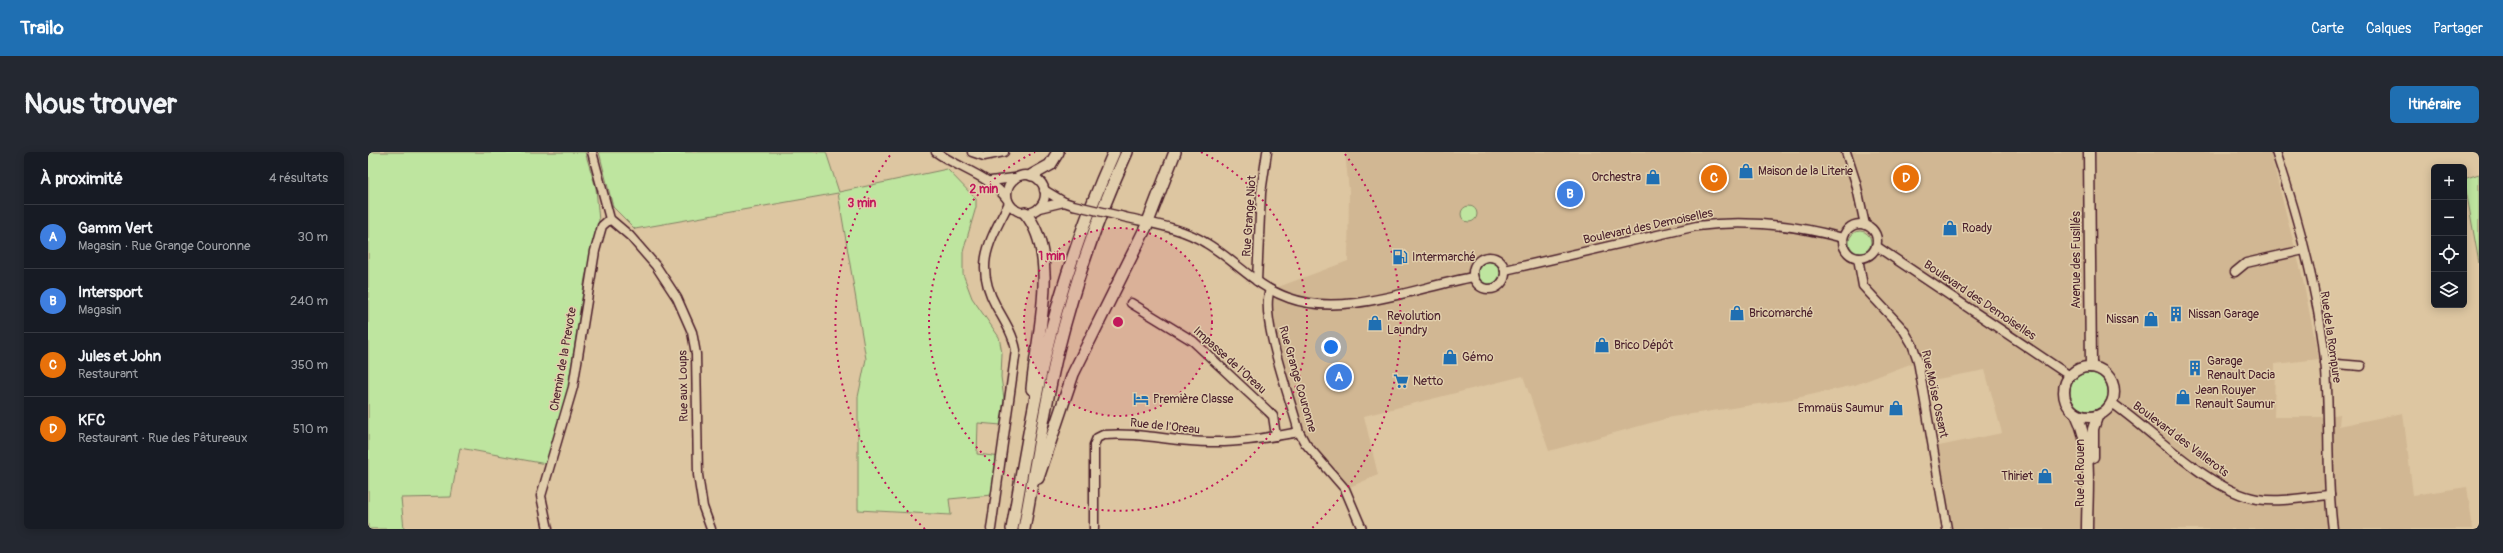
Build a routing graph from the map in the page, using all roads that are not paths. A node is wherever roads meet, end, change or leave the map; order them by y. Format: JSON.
{"nodes":[{"id":1,"x":592,"y":152,"type":"edge"},
{"id":2,"x":936,"y":152,"type":"edge"},
{"id":3,"x":972,"y":152,"type":"edge"},
{"id":4,"x":1004,"y":152,"type":"edge"},
{"id":5,"x":1058,"y":152,"type":"edge"},
{"id":6,"x":1114,"y":152,"type":"edge"},
{"id":7,"x":1127,"y":152,"type":"edge"},
{"id":8,"x":1175,"y":152,"type":"edge"},
{"id":9,"x":1267,"y":152,"type":"edge"},
{"id":10,"x":1846,"y":152,"type":"edge"},
{"id":11,"x":2089,"y":152,"type":"edge"},
{"id":12,"x":2276,"y":152,"type":"edge"},
{"id":13,"x":1032,"y":175,"type":"junction"},
{"id":14,"x":1014,"y":178,"type":"junction"},
{"id":15,"x":991,"y":181,"type":"junction"},
{"id":16,"x":1044,"y":190,"type":"junction"},
{"id":17,"x":1008,"y":201,"type":"junction"},
{"id":18,"x":1064,"y":202,"type":"junction"},
{"id":19,"x":1038,"y":208,"type":"junction"},
{"id":20,"x":1021,"y":212,"type":"junction"},
{"id":21,"x":610,"y":219,"type":"junction"},
{"id":22,"x":999,"y":222,"type":"junction"},
{"id":23,"x":1148,"y":223,"type":"junction"},
{"id":24,"x":1865,"y":225,"type":"junction"},
{"id":25,"x":1843,"y":238,"type":"junction"},
{"id":26,"x":1876,"y":246,"type":"junction"},
{"id":27,"x":2304,"y":250,"type":"junction"},
{"id":28,"x":1858,"y":258,"type":"junction"},
{"id":29,"x":1505,"y":270,"type":"junction"},
{"id":30,"x":2235,"y":272,"type":"dead end"},
{"id":31,"x":1473,"y":277,"type":"junction"},
{"id":32,"x":1256,"y":281,"type":"junction"},
{"id":33,"x":1270,"y":290,"type":"junction"},
{"id":34,"x":1131,"y":303,"type":"dead end"},
{"id":35,"x":2325,"y":364,"type":"junction"},
{"id":36,"x":2361,"y":366,"type":"dead end"},
{"id":37,"x":2091,"y":367,"type":"junction"},
{"id":38,"x":2070,"y":376,"type":"junction"},
{"id":39,"x":2112,"y":403,"type":"junction"},
{"id":40,"x":2076,"y":414,"type":"junction"},
{"id":41,"x":2097,"y":417,"type":"junction"},
{"id":42,"x":1299,"y":432,"type":"junction"},
{"id":43,"x":1276,"y":436,"type":"junction"},
{"id":44,"x":1028,"y":442,"type":"junction"},
{"id":45,"x":2330,"y":495,"type":"junction"},
{"id":46,"x":1029,"y":501,"type":"junction"},
{"id":47,"x":548,"y":529,"type":"edge"},
{"id":48,"x":711,"y":529,"type":"edge"},
{"id":49,"x":991,"y":529,"type":"edge"},
{"id":50,"x":1012,"y":529,"type":"edge"},
{"id":51,"x":1024,"y":529,"type":"edge"},
{"id":52,"x":1094,"y":529,"type":"edge"},
{"id":53,"x":1362,"y":529,"type":"edge"},
{"id":54,"x":1948,"y":529,"type":"edge"},
{"id":55,"x":2087,"y":529,"type":"edge"},
{"id":56,"x":2093,"y":529,"type":"edge"},
{"id":57,"x":2333,"y":529,"type":"edge"}],
"edges":[{"from":1,"to":21,"type":"street"},
{"from":2,"to":15,"type":"street"},
{"from":3,"to":4,"type":"street"},
{"from":5,"to":13,"type":"highway"},
{"from":6,"to":44,"type":"highway"},
{"from":7,"to":46,"type":"highway"},
{"from":8,"to":23,"type":"highway"},
{"from":9,"to":32,"type":"street","name":"Rue Grange Niot"},
{"from":10,"to":24,"type":"street"},
{"from":11,"to":37,"type":"main road","name":"Avenue des Fusillés"},
{"from":12,"to":27,"type":"street","name":"Rue de la Rompure"},
{"from":13,"to":14,"type":"street"},
{"from":13,"to":16,"type":"street"},
{"from":14,"to":15,"type":"street"},
{"from":14,"to":17,"type":"street"},
{"from":15,"to":17,"type":"street"},
{"from":16,"to":18,"type":"street"},
{"from":16,"to":19,"type":"street"},
{"from":17,"to":20,"type":"street"},
{"from":17,"to":22,"type":"street"},
{"from":18,"to":19,"type":"street"},
{"from":18,"to":23,"type":"street","bridge":true},
{"from":19,"to":20,"type":"street"},
{"from":20,"to":22,"type":"street"},
{"from":20,"to":44,"type":"highway"},
{"from":21,"to":47,"type":"street","name":"Chemin de la Prevote"},
{"from":21,"to":48,"type":"street","name":"Rue aux Loups"},
{"from":22,"to":49,"type":"street"},
{"from":23,"to":32,"type":"street"},
{"from":23,"to":46,"type":"highway"},
{"from":24,"to":25,"type":"street"},
{"from":24,"to":26,"type":"street"},
{"from":25,"to":28,"type":"street"},
{"from":25,"to":29,"type":"street","name":"Boulevard des Demoiselles"},
{"from":26,"to":28,"type":"street"},
{"from":26,"to":38,"type":"street","name":"Boulevard des Demoiselles"},
{"from":27,"to":30,"type":"street"},
{"from":27,"to":35,"type":"street","name":"Rue de la Rompure"},
{"from":28,"to":54,"type":"street","name":"Rue Moïse Ossant"},
{"from":29,"to":31,"type":"street"},
{"from":29,"to":31,"type":"street"},
{"from":31,"to":33,"type":"street"},
{"from":32,"to":33,"type":"street"},
{"from":33,"to":42,"type":"street","name":"Rue Grange Couronne"},
{"from":34,"to":43,"type":"street","name":"Impasse de l'Oreau"},
{"from":35,"to":36,"type":"street"},
{"from":35,"to":45,"type":"street","name":"Rue de la Rompure"},
{"from":37,"to":38,"type":"main road"},
{"from":37,"to":39,"type":"main road"},
{"from":38,"to":40,"type":"main road"},
{"from":39,"to":41,"type":"main road"},
{"from":39,"to":45,"type":"street","name":"Boulevard des Vallerots"},
{"from":40,"to":41,"type":"main road"},
{"from":40,"to":55,"type":"main road","name":"Rue de Rouen"},
{"from":41,"to":56,"type":"main road","name":"Rue de Rouen"},
{"from":42,"to":43,"type":"street","name":"Rue de l'Oreau"},
{"from":42,"to":53,"type":"street","name":"Rue Grange Couronne"},
{"from":43,"to":52,"type":"street","name":"Rue de l'Oreau"},
{"from":44,"to":50,"type":"highway"},
{"from":45,"to":57,"type":"street","name":"Rue de la Rompure"},
{"from":46,"to":51,"type":"highway"}]}
